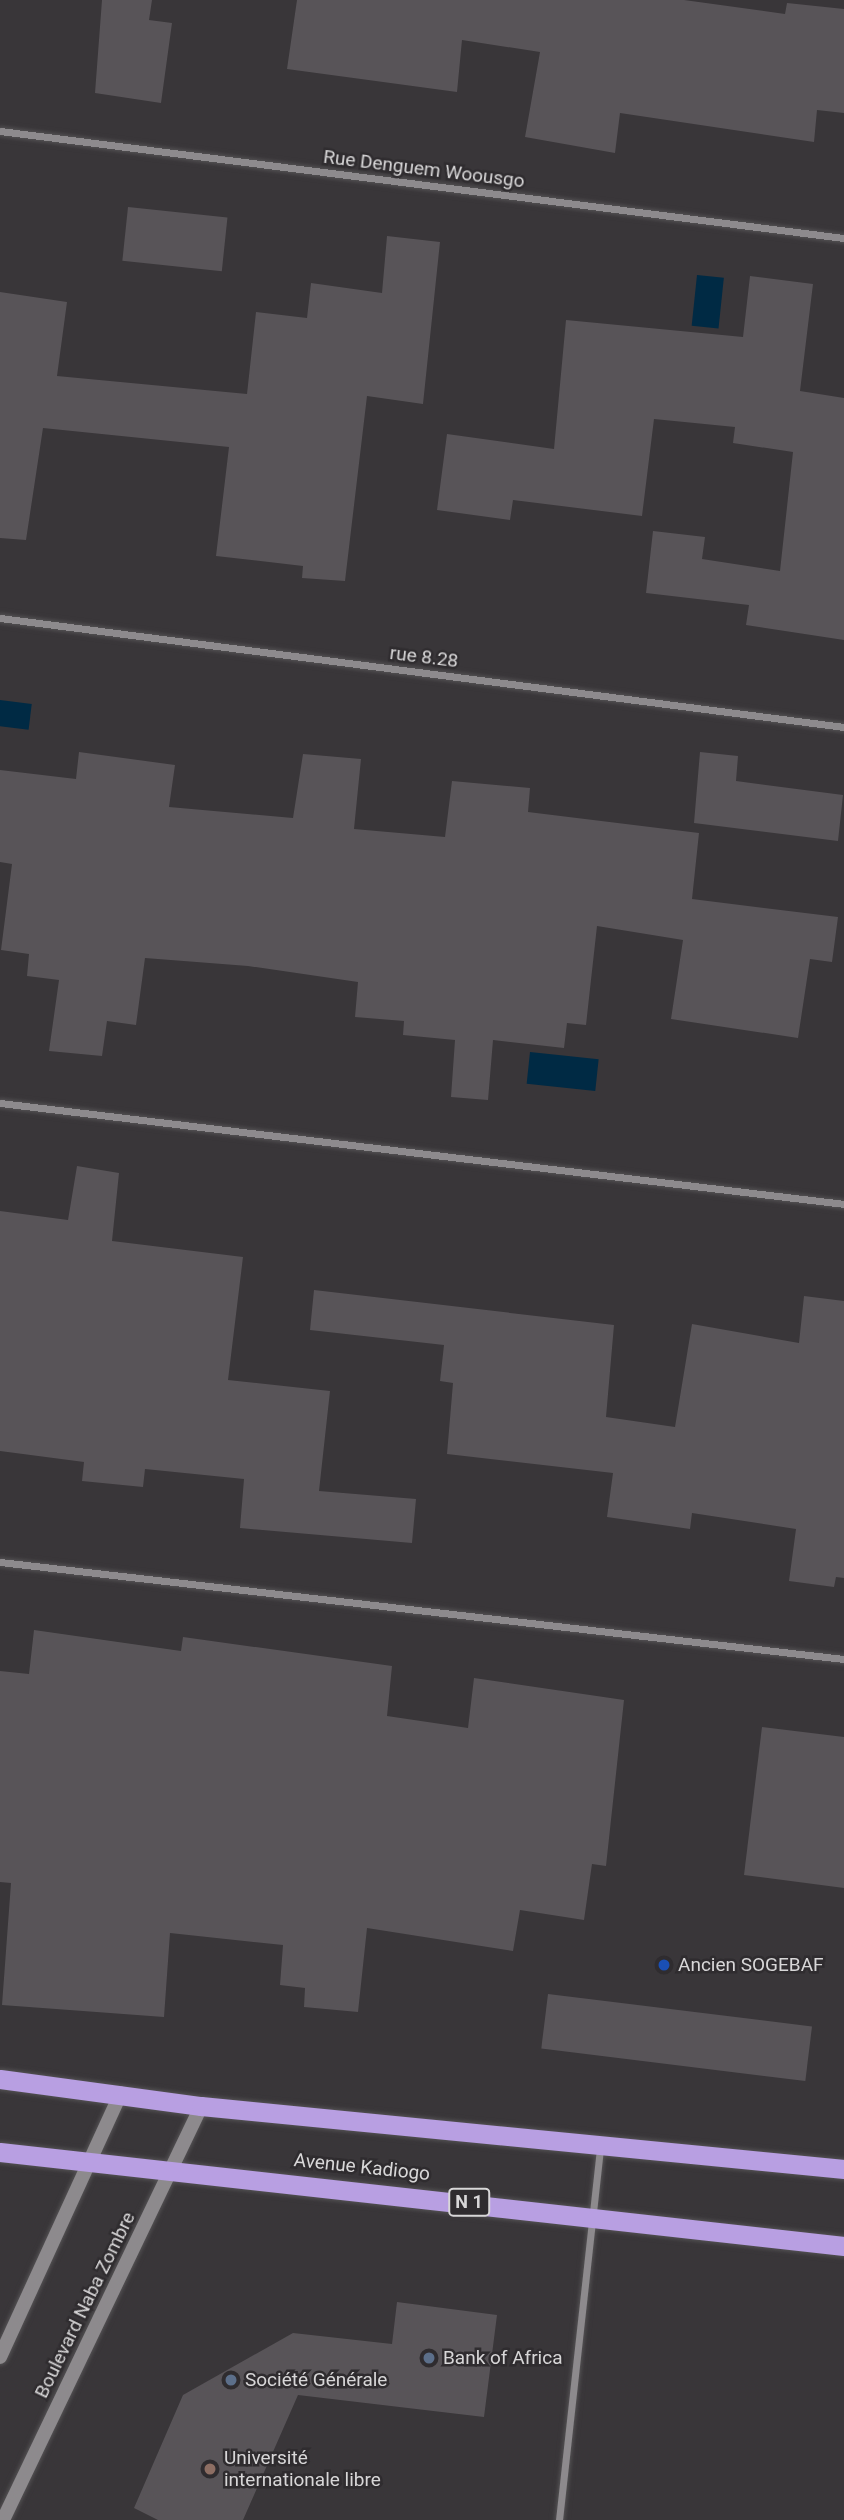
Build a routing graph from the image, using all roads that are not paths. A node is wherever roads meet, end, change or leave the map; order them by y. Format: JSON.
{"nodes":[{"id":1,"x":0,"y":131,"type":"edge"},
{"id":2,"x":844,"y":238,"type":"edge"},
{"id":3,"x":0,"y":618,"type":"edge"},
{"id":4,"x":844,"y":727,"type":"edge"},
{"id":5,"x":0,"y":1103,"type":"edge"},
{"id":6,"x":844,"y":1204,"type":"edge"},
{"id":7,"x":0,"y":1562,"type":"edge"},
{"id":8,"x":844,"y":1659,"type":"edge"},
{"id":9,"x":0,"y":2079,"type":"edge"},
{"id":10,"x":121,"y":2093,"type":"junction"},
{"id":11,"x":201,"y":2106,"type":"junction"},
{"id":12,"x":600,"y":2147,"type":"junction"},
{"id":13,"x":0,"y":2152,"type":"edge"},
{"id":14,"x":93,"y":2164,"type":"junction"},
{"id":15,"x":844,"y":2168,"type":"edge"},
{"id":16,"x":171,"y":2169,"type":"junction"},
{"id":17,"x":597,"y":2216,"type":"junction"},
{"id":18,"x":844,"y":2246,"type":"edge"},
{"id":19,"x":0,"y":2357,"type":"edge"},
{"id":20,"x":2,"y":2520,"type":"edge"},
{"id":21,"x":559,"y":2520,"type":"edge"}],
"edges":[{"from":1,"to":2,"type":"street","name":"Rue Denguem Woousgo"},
{"from":3,"to":4,"type":"street","name":"rue 8.28"},
{"from":5,"to":6,"type":"street"},
{"from":7,"to":8,"type":"street"},
{"from":9,"to":10,"type":"highway"},
{"from":10,"to":11,"type":"highway"},
{"from":10,"to":14,"type":"main road"},
{"from":11,"to":12,"type":"highway"},
{"from":11,"to":16,"type":"main road","name":"Boulevard Naba Zombre"},
{"from":12,"to":15,"type":"highway"},
{"from":12,"to":17,"type":"street"},
{"from":13,"to":14,"type":"highway","name":"Avenue Kadiogo","number":"N 1"},
{"from":14,"to":16,"type":"highway","name":"Avenue Kadiogo","number":"N 1"},
{"from":14,"to":19,"type":"main road"},
{"from":16,"to":17,"type":"highway","name":"Avenue Kadiogo","number":"N 1"},
{"from":16,"to":20,"type":"main road","name":"Boulevard Naba Zombre"},
{"from":17,"to":18,"type":"highway","name":"Avenue Kadiogo","number":"N 1"},
{"from":17,"to":21,"type":"street"}]}
